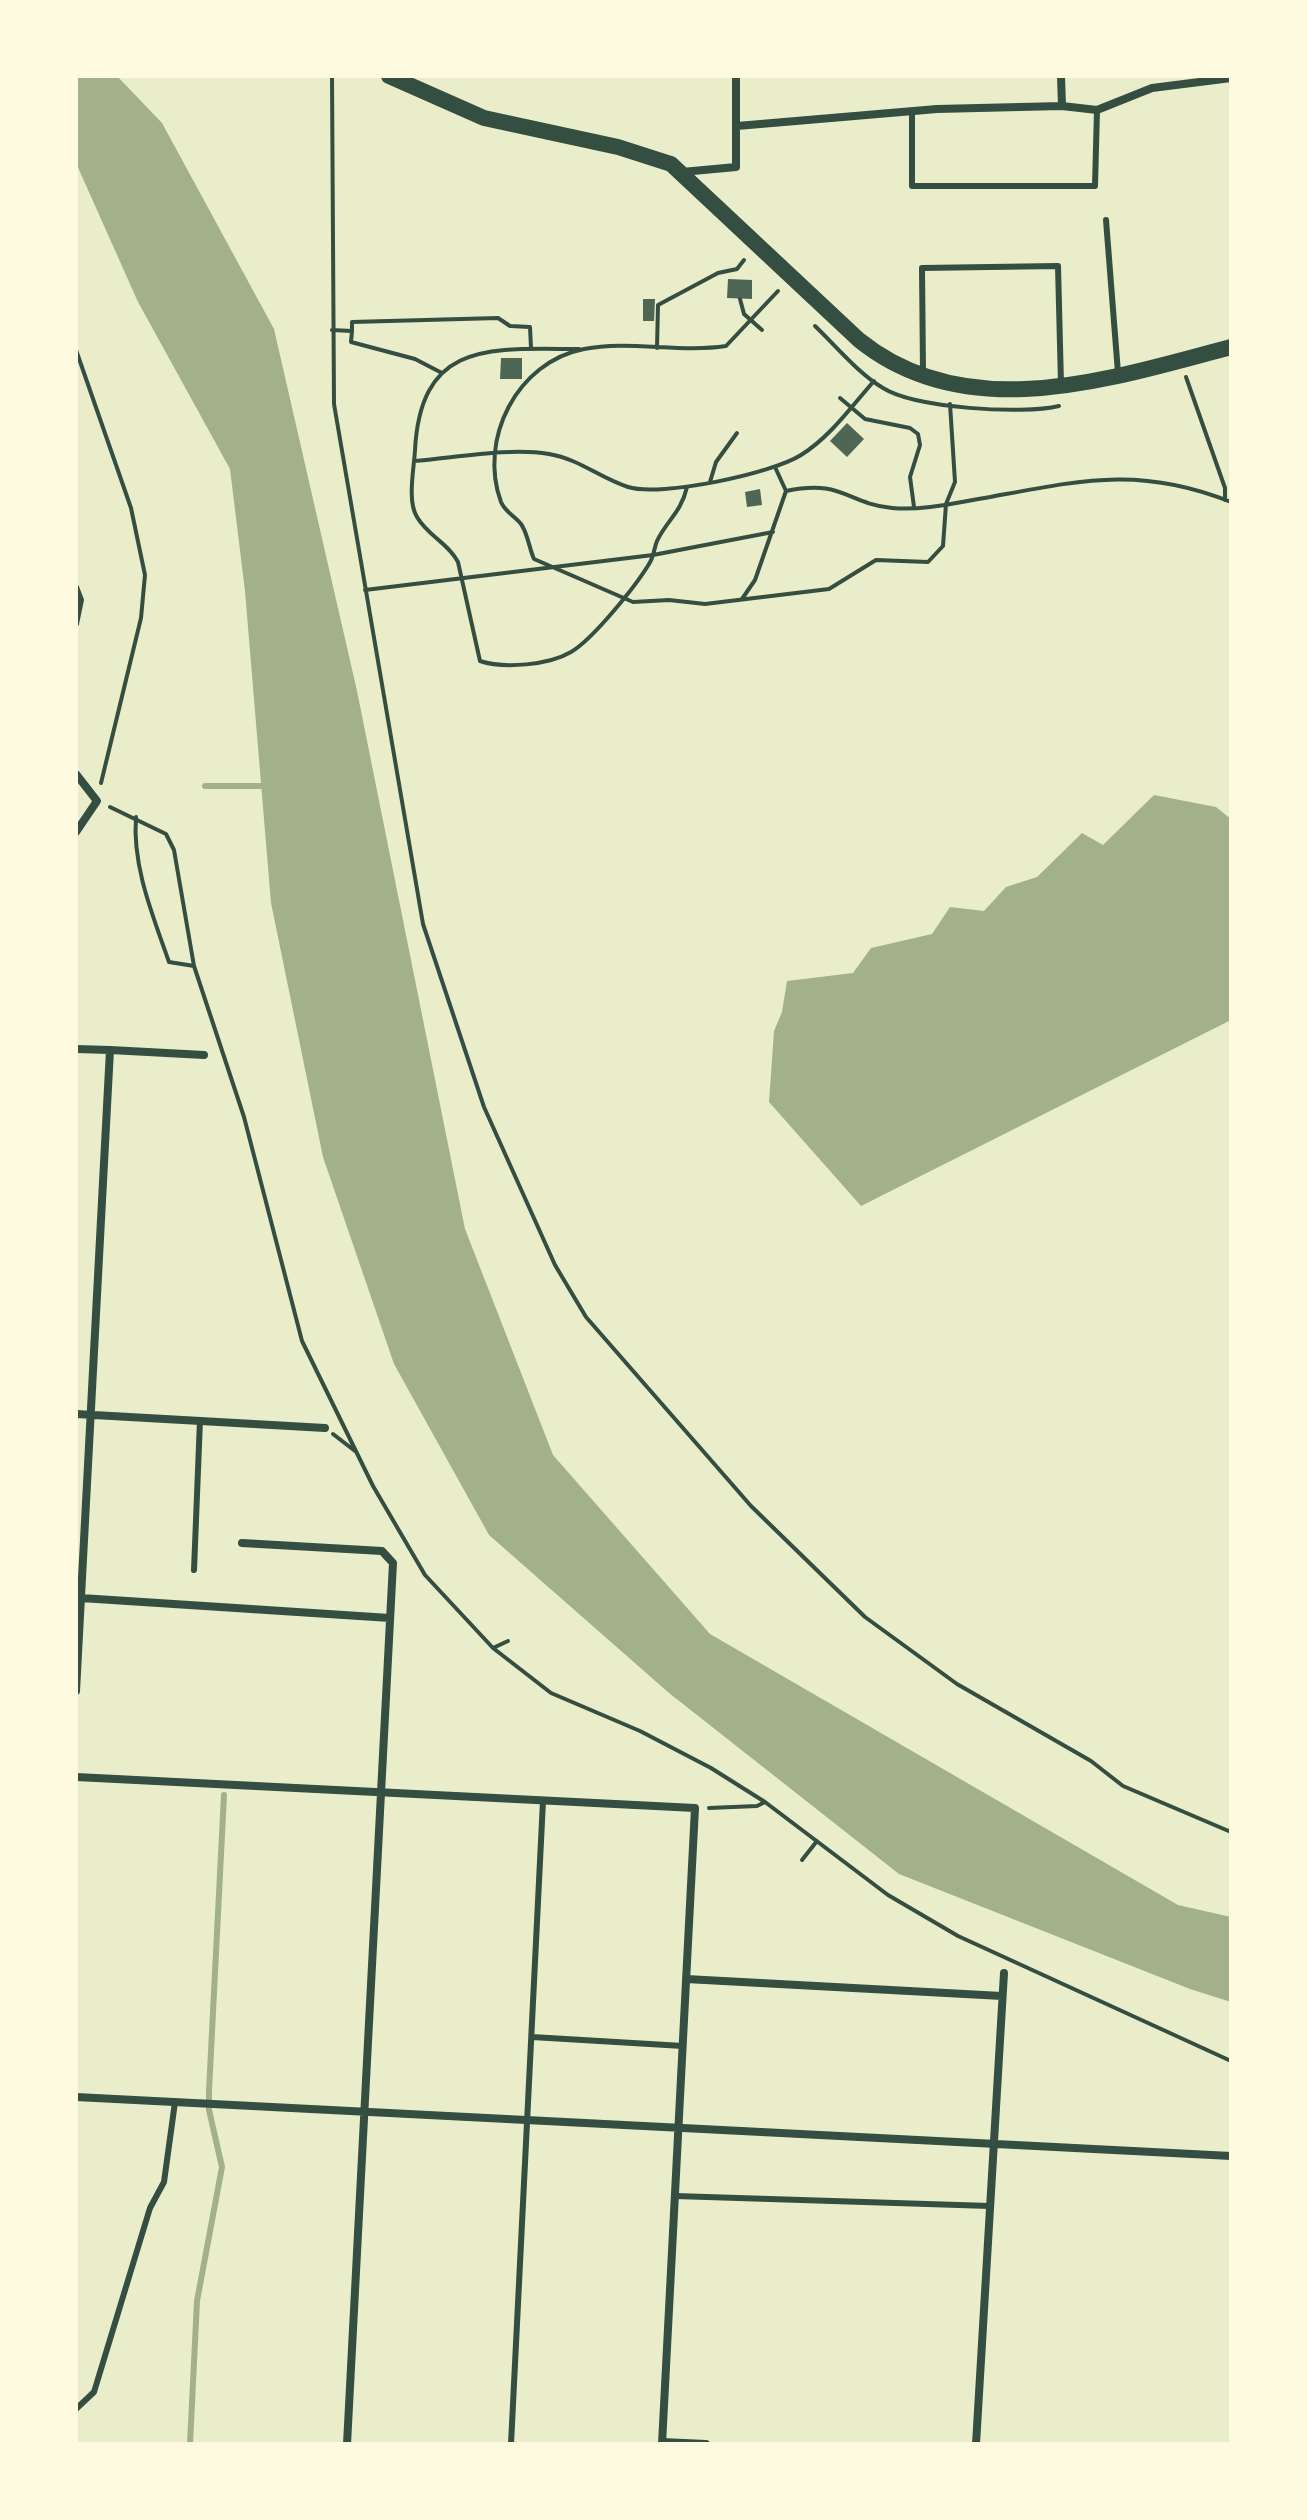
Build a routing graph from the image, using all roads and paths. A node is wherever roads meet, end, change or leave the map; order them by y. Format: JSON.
{"nodes":[{"id":1,"x":332,"y":76,"type":"edge"},
{"id":2,"x":389,"y":76,"type":"edge"},
{"id":3,"x":736,"y":76,"type":"edge"},
{"id":4,"x":1061,"y":76,"type":"edge"},
{"id":5,"x":1231,"y":78,"type":"edge"},
{"id":6,"x":1062,"y":106,"type":"junction"},
{"id":7,"x":1097,"y":110,"type":"junction"},
{"id":8,"x":912,"y":112,"type":"junction"},
{"id":9,"x":737,"y":126,"type":"junction"},
{"id":10,"x":682,"y":172,"type":"junction"},
{"id":11,"x":1106,"y":220,"type":"dead end"},
{"id":12,"x":744,"y":260,"type":"dead end"},
{"id":13,"x":778,"y":291,"type":"dead end"},
{"id":14,"x":740,"y":299,"type":"dead end"},
{"id":15,"x":751,"y":320,"type":"junction"},
{"id":16,"x":332,"y":330,"type":"junction"},
{"id":17,"x":762,"y":330,"type":"dead end"},
{"id":18,"x":352,"y":331,"type":"junction"},
{"id":19,"x":1231,"y":347,"type":"edge"},
{"id":20,"x":657,"y":348,"type":"junction"},
{"id":21,"x":531,"y":349,"type":"junction"},
{"id":22,"x":584,"y":349,"type":"junction"},
{"id":23,"x":76,"y":350,"type":"edge"},
{"id":24,"x":442,"y":373,"type":"junction"},
{"id":25,"x":1118,"y":373,"type":"junction"},
{"id":26,"x":1185,"y":374,"type":"dead end"},
{"id":27,"x":923,"y":379,"type":"junction"},
{"id":28,"x":874,"y":381,"type":"dead end"},
{"id":29,"x":1061,"y":385,"type":"junction"},
{"id":30,"x":840,"y":398,"type":"dead end"},
{"id":31,"x":950,"y":404,"type":"dead end"},
{"id":32,"x":850,"y":408,"type":"junction"},
{"id":33,"x":737,"y":433,"type":"dead end"},
{"id":34,"x":496,"y":455,"type":"junction"},
{"id":35,"x":414,"y":461,"type":"junction"},
{"id":36,"x":775,"y":467,"type":"junction"},
{"id":37,"x":710,"y":482,"type":"junction"},
{"id":38,"x":687,"y":487,"type":"junction"},
{"id":39,"x":786,"y":491,"type":"junction"},
{"id":40,"x":1228,"y":501,"type":"edge"},
{"id":41,"x":946,"y":504,"type":"junction"},
{"id":42,"x":914,"y":507,"type":"junction"},
{"id":43,"x":773,"y":532,"type":"junction"},
{"id":44,"x":653,"y":555,"type":"junction"},
{"id":45,"x":549,"y":568,"type":"junction"},
{"id":46,"x":461,"y":579,"type":"junction"},
{"id":47,"x":76,"y":587,"type":"edge"},
{"id":48,"x":365,"y":590,"type":"junction"},
{"id":49,"x":623,"y":599,"type":"junction"},
{"id":50,"x":741,"y":601,"type":"junction"},
{"id":51,"x":76,"y":624,"type":"edge"},
{"id":52,"x":76,"y":774,"type":"edge"},
{"id":53,"x":97,"y":801,"type":"junction"},
{"id":54,"x":136,"y":817,"type":"junction"},
{"id":55,"x":76,"y":832,"type":"edge"},
{"id":56,"x":194,"y":966,"type":"junction"},
{"id":57,"x":76,"y":1049,"type":"edge"},
{"id":58,"x":110,"y":1050,"type":"junction"},
{"id":59,"x":204,"y":1055,"type":"dead end"},
{"id":60,"x":76,"y":1414,"type":"edge"},
{"id":61,"x":90,"y":1414,"type":"junction"},
{"id":62,"x":200,"y":1420,"type":"junction"},
{"id":63,"x":325,"y":1428,"type":"joint"},
{"id":64,"x":357,"y":1452,"type":"junction"},
{"id":65,"x":242,"y":1543,"type":"dead end"},
{"id":66,"x":79,"y":1562,"type":"edge"},
{"id":67,"x":194,"y":1570,"type":"dead end"},
{"id":68,"x":81,"y":1598,"type":"junction"},
{"id":69,"x":390,"y":1618,"type":"junction"},
{"id":70,"x":508,"y":1641,"type":"dead end"},
{"id":71,"x":493,"y":1648,"type":"junction"},
{"id":72,"x":77,"y":1661,"type":"edge"},
{"id":73,"x":76,"y":1691,"type":"edge"},
{"id":74,"x":76,"y":1777,"type":"edge"},
{"id":75,"x":381,"y":1793,"type":"junction"},
{"id":76,"x":543,"y":1801,"type":"junction"},
{"id":77,"x":765,"y":1802,"type":"junction"},
{"id":78,"x":695,"y":1808,"type":"junction"},
{"id":79,"x":1231,"y":1832,"type":"edge"},
{"id":80,"x":817,"y":1841,"type":"junction"},
{"id":81,"x":802,"y":1860,"type":"dead end"},
{"id":82,"x":1004,"y":1973,"type":"dead end"},
{"id":83,"x":686,"y":1979,"type":"junction"},
{"id":84,"x":1002,"y":1996,"type":"junction"},
{"id":85,"x":532,"y":2037,"type":"junction"},
{"id":86,"x":683,"y":2046,"type":"junction"},
{"id":87,"x":1231,"y":2061,"type":"edge"},
{"id":88,"x":76,"y":2097,"type":"edge"},
{"id":89,"x":175,"y":2102,"type":"junction"},
{"id":90,"x":365,"y":2111,"type":"junction"},
{"id":91,"x":528,"y":2120,"type":"junction"},
{"id":92,"x":679,"y":2127,"type":"junction"},
{"id":93,"x":993,"y":2143,"type":"junction"},
{"id":94,"x":1231,"y":2156,"type":"edge"},
{"id":95,"x":675,"y":2196,"type":"junction"},
{"id":96,"x":990,"y":2206,"type":"junction"},
{"id":97,"x":76,"y":2409,"type":"edge"},
{"id":98,"x":662,"y":2443,"type":"edge"},
{"id":99,"x":347,"y":2444,"type":"edge"},
{"id":100,"x":511,"y":2444,"type":"edge"},
{"id":101,"x":706,"y":2444,"type":"edge"},
{"id":102,"x":976,"y":2444,"type":"edge"}],
"edges":[{"from":1,"to":16,"type":"path"},
{"from":2,"to":10,"type":"main road"},
{"from":3,"to":9,"type":"street"},
{"from":4,"to":6,"type":"street"},
{"from":5,"to":7,"type":"street"},
{"from":6,"to":7,"type":"street"},
{"from":6,"to":8,"type":"street"},
{"from":7,"to":8,"type":"lane"},
{"from":8,"to":9,"type":"street"},
{"from":9,"to":10,"type":"street"},
{"from":10,"to":27,"type":"main road"},
{"from":11,"to":25,"type":"lane"},
{"from":12,"to":20,"type":"path"},
{"from":13,"to":15,"type":"path"},
{"from":14,"to":15,"type":"path"},
{"from":15,"to":17,"type":"path"},
{"from":15,"to":20,"type":"path"},
{"from":16,"to":18,"type":"path"},
{"from":16,"to":48,"type":"path"},
{"from":18,"to":21,"type":"path"},
{"from":18,"to":24,"type":"path"},
{"from":19,"to":25,"type":"main road"},
{"from":20,"to":22,"type":"path"},
{"from":21,"to":22,"type":"path"},
{"from":21,"to":24,"type":"path"},
{"from":22,"to":34,"type":"path"},
{"from":23,"to":53,"type":"path"},
{"from":24,"to":35,"type":"path"},
{"from":25,"to":29,"type":"main road"},
{"from":26,"to":40,"type":"path"},
{"from":27,"to":29,"type":"main road"},
{"from":27,"to":29,"type":"lane"},
{"from":28,"to":32,"type":"path"},
{"from":30,"to":32,"type":"path"},
{"from":31,"to":41,"type":"path"},
{"from":32,"to":36,"type":"path"},
{"from":32,"to":42,"type":"path"},
{"from":33,"to":37,"type":"path"},
{"from":34,"to":35,"type":"path"},
{"from":34,"to":38,"type":"path"},
{"from":34,"to":45,"type":"path"},
{"from":35,"to":46,"type":"path"},
{"from":36,"to":37,"type":"path"},
{"from":36,"to":39,"type":"path"},
{"from":37,"to":38,"type":"path"},
{"from":38,"to":44,"type":"path"},
{"from":39,"to":42,"type":"path"},
{"from":39,"to":43,"type":"path"},
{"from":40,"to":41,"type":"path"},
{"from":41,"to":42,"type":"path"},
{"from":41,"to":50,"type":"path"},
{"from":43,"to":44,"type":"path"},
{"from":43,"to":50,"type":"path"},
{"from":44,"to":45,"type":"path"},
{"from":44,"to":49,"type":"path"},
{"from":45,"to":46,"type":"path"},
{"from":45,"to":49,"type":"path"},
{"from":46,"to":48,"type":"path"},
{"from":46,"to":49,"type":"path"},
{"from":47,"to":51,"type":"lane"},
{"from":48,"to":79,"type":"path"},
{"from":49,"to":50,"type":"path"},
{"from":52,"to":53,"type":"street"},
{"from":53,"to":54,"type":"path"},
{"from":53,"to":55,"type":"street"},
{"from":54,"to":56,"type":"path"},
{"from":54,"to":56,"type":"path"},
{"from":56,"to":64,"type":"path"},
{"from":57,"to":58,"type":"street"},
{"from":58,"to":59,"type":"street"},
{"from":58,"to":61,"type":"street"},
{"from":60,"to":61,"type":"street"},
{"from":61,"to":62,"type":"street"},
{"from":61,"to":66,"type":"street"},
{"from":62,"to":63,"type":"street"},
{"from":62,"to":67,"type":"lane"},
{"from":63,"to":64,"type":"path"},
{"from":64,"to":71,"type":"path"},
{"from":65,"to":69,"type":"street"},
{"from":66,"to":68,"type":"street"},
{"from":68,"to":69,"type":"street"},
{"from":68,"to":72,"type":"street"},
{"from":69,"to":75,"type":"street"},
{"from":70,"to":71,"type":"path"},
{"from":71,"to":77,"type":"path"},
{"from":72,"to":73,"type":"street"},
{"from":74,"to":75,"type":"street"},
{"from":75,"to":76,"type":"street"},
{"from":75,"to":90,"type":"street"},
{"from":76,"to":78,"type":"street"},
{"from":76,"to":85,"type":"lane"},
{"from":77,"to":78,"type":"path"},
{"from":77,"to":80,"type":"path"},
{"from":78,"to":83,"type":"street"},
{"from":80,"to":81,"type":"path"},
{"from":80,"to":87,"type":"path"},
{"from":82,"to":84,"type":"street"},
{"from":83,"to":84,"type":"street"},
{"from":83,"to":86,"type":"street"},
{"from":84,"to":93,"type":"street"},
{"from":85,"to":86,"type":"lane"},
{"from":85,"to":91,"type":"lane"},
{"from":86,"to":92,"type":"street"},
{"from":88,"to":89,"type":"street"},
{"from":89,"to":90,"type":"street"},
{"from":89,"to":97,"type":"lane"},
{"from":90,"to":91,"type":"street"},
{"from":90,"to":99,"type":"street"},
{"from":91,"to":92,"type":"street"},
{"from":91,"to":100,"type":"lane"},
{"from":92,"to":93,"type":"street"},
{"from":92,"to":95,"type":"street"},
{"from":93,"to":94,"type":"street"},
{"from":93,"to":96,"type":"street"},
{"from":95,"to":96,"type":"lane"},
{"from":95,"to":98,"type":"street"},
{"from":96,"to":102,"type":"street"},
{"from":98,"to":101,"type":"street"}]}
